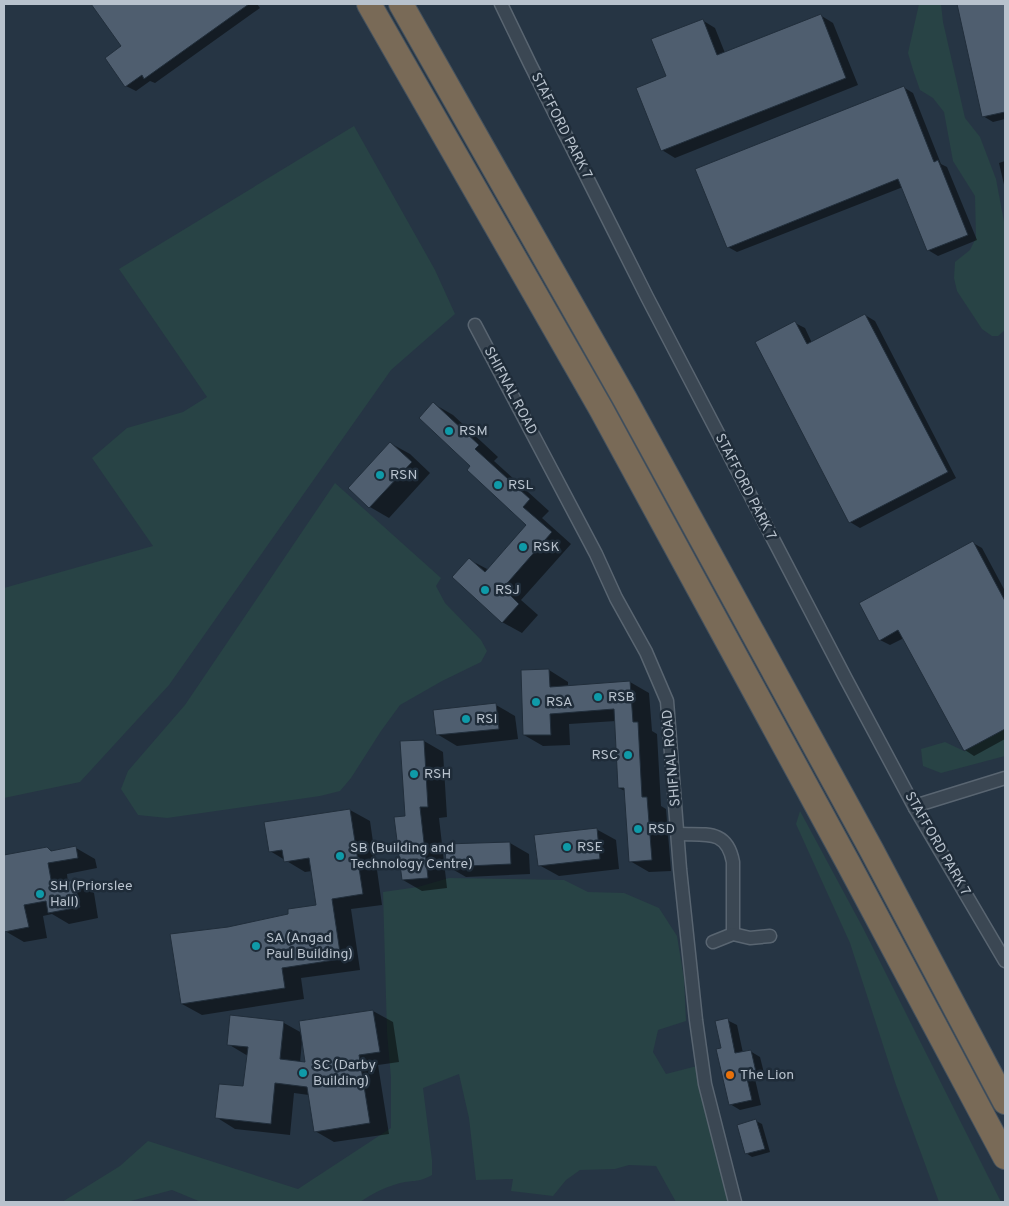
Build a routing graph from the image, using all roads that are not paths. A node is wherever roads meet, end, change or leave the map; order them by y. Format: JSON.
{"nodes":[{"id":1,"x":369,"y":4,"type":"edge"},
{"id":2,"x":401,"y":4,"type":"edge"},
{"id":3,"x":501,"y":4,"type":"edge"},
{"id":4,"x":475,"y":325,"type":"dead end"},
{"id":5,"x":1005,"y":778,"type":"edge"},
{"id":6,"x":915,"y":808,"type":"junction"},
{"id":7,"x":678,"y":834,"type":"junction"},
{"id":8,"x":734,"y":934,"type":"junction"},
{"id":9,"x":770,"y":936,"type":"dead end"},
{"id":10,"x":713,"y":942,"type":"dead end"},
{"id":11,"x":1005,"y":961,"type":"edge"},
{"id":12,"x":1005,"y":1102,"type":"edge"},
{"id":13,"x":1005,"y":1157,"type":"edge"},
{"id":14,"x":735,"y":1202,"type":"edge"}],
"edges":[{"from":1,"to":13,"type":"highway"},
{"from":2,"to":12,"type":"highway"},
{"from":3,"to":6,"type":"street","name":"STAFFORD PARK 7"},
{"from":4,"to":7,"type":"street","name":"SHIFNAL ROAD"},
{"from":5,"to":6,"type":"street"},
{"from":6,"to":11,"type":"street","name":"STAFFORD PARK 7"},
{"from":7,"to":8,"type":"street"},
{"from":7,"to":14,"type":"street","name":"SHIFNAL ROAD"},
{"from":8,"to":9,"type":"street"},
{"from":8,"to":10,"type":"street"}]}
